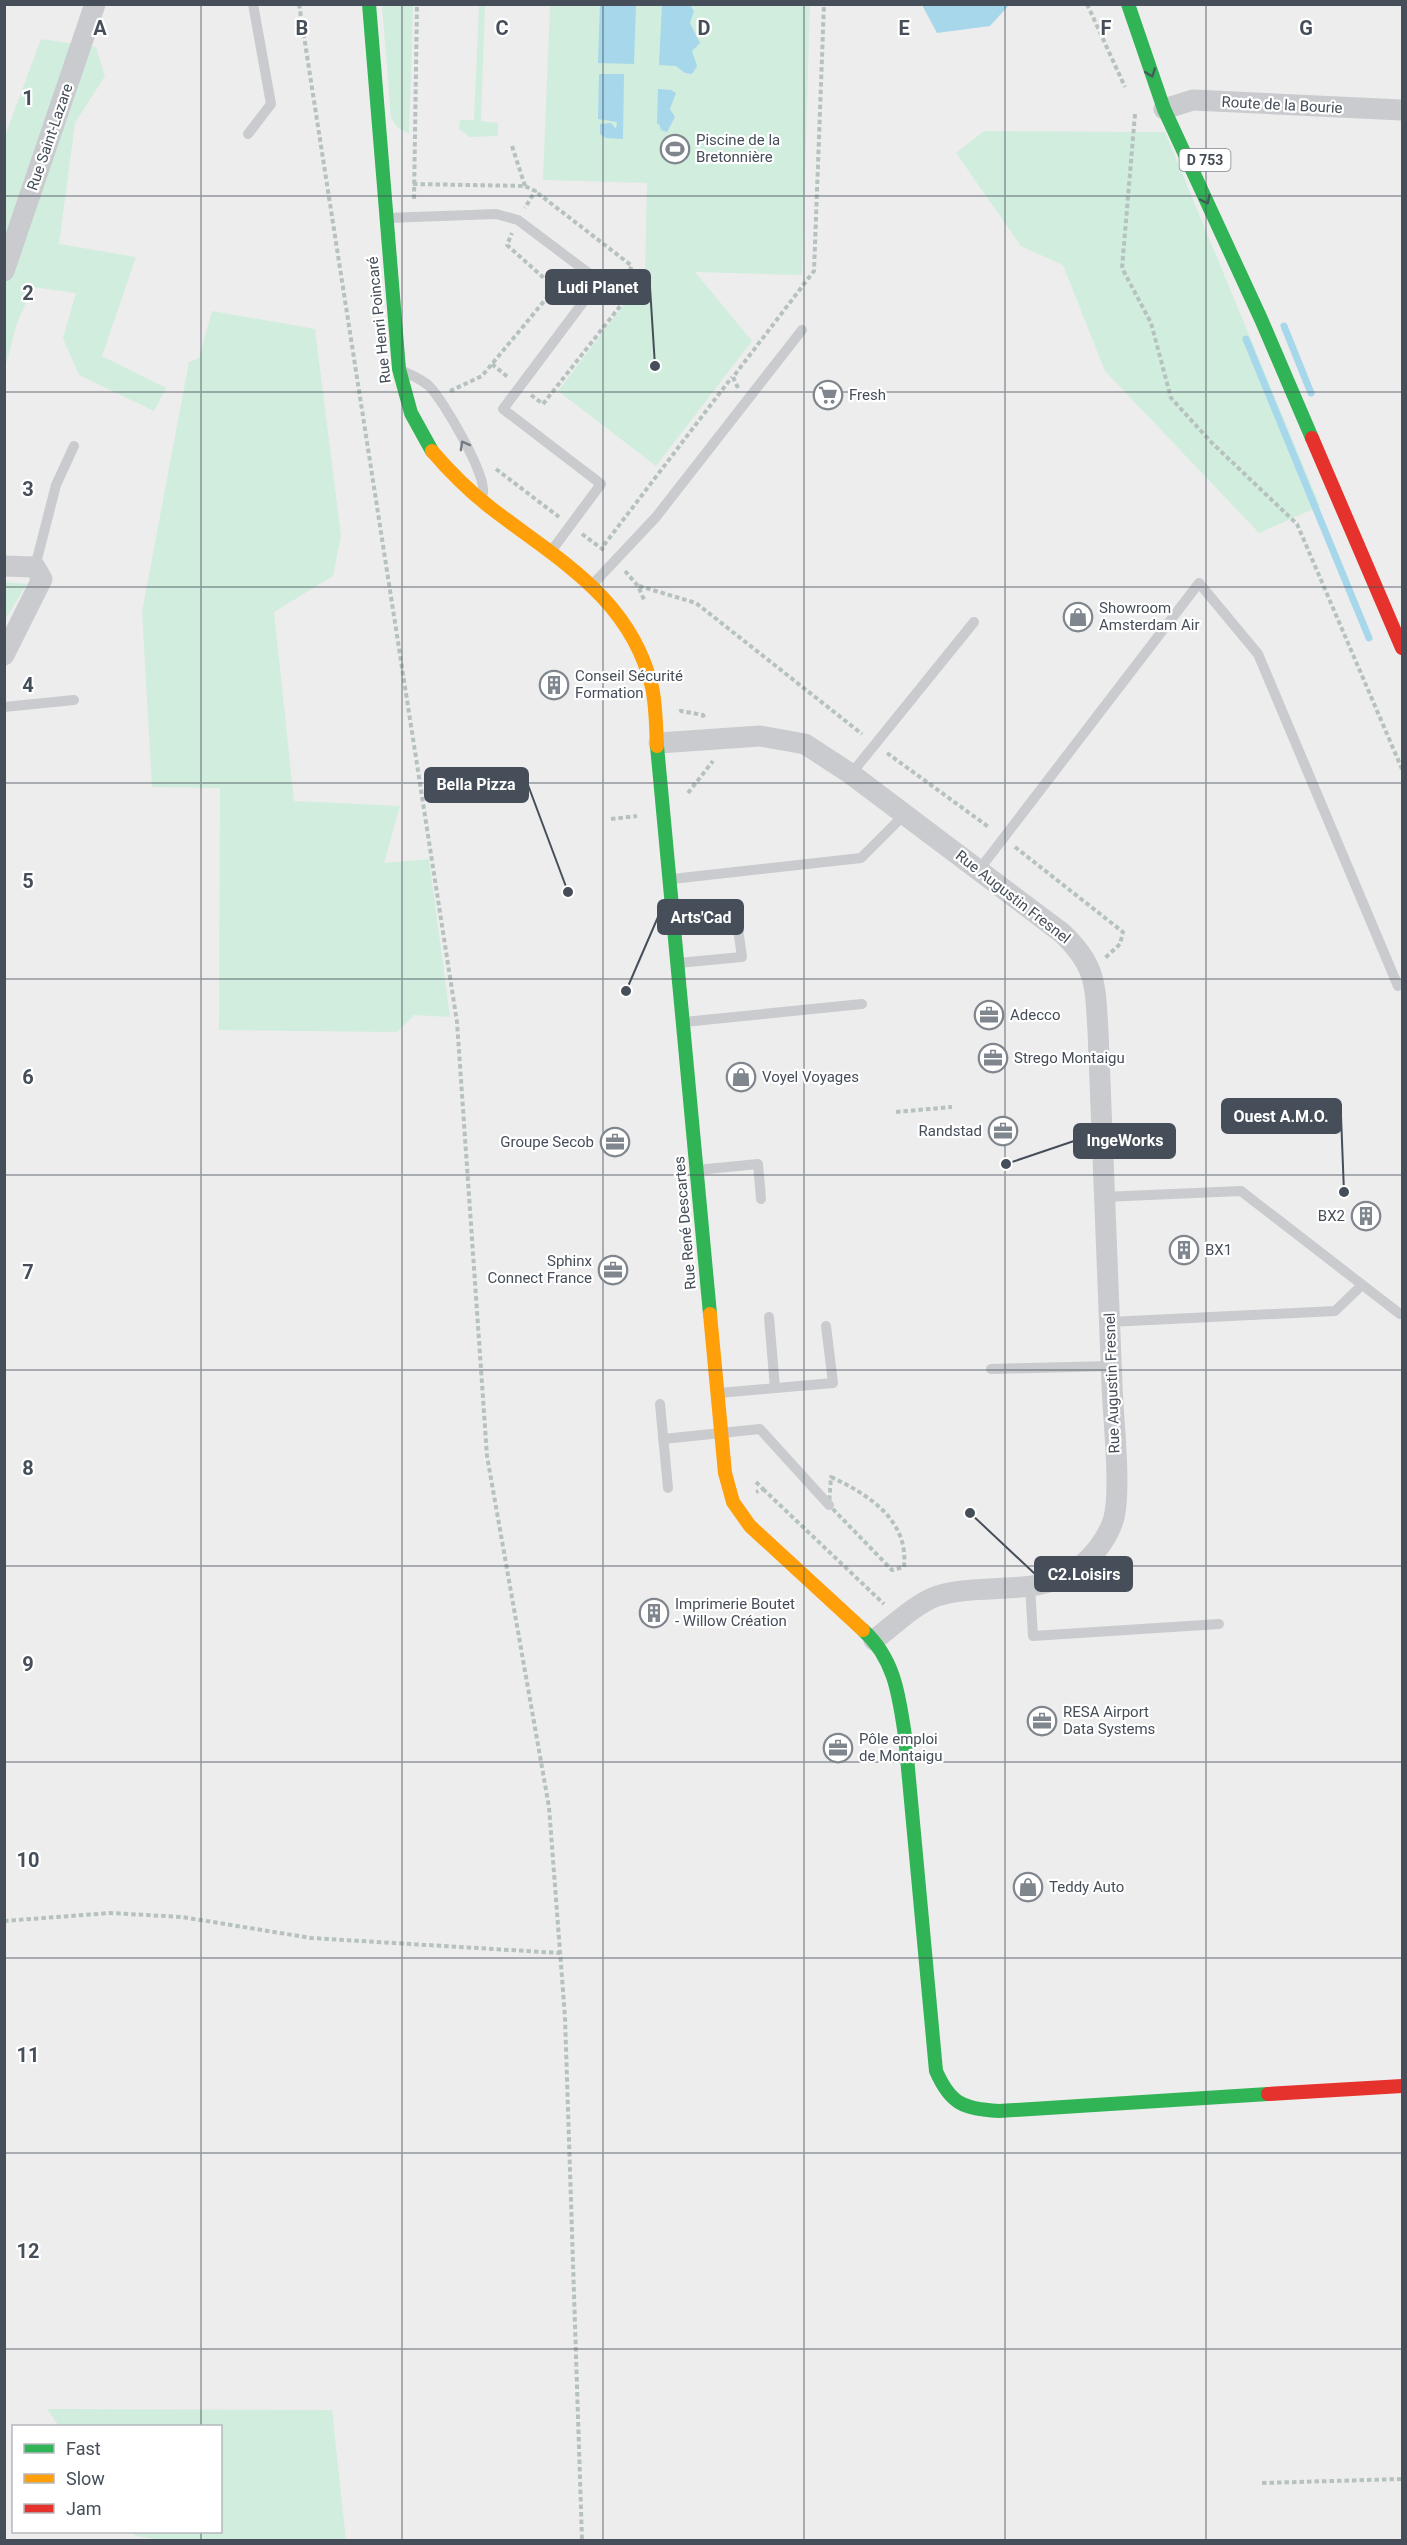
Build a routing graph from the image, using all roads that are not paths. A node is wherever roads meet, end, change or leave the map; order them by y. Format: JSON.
{"nodes":[{"id":1,"x":95,"y":4,"type":"edge"},
{"id":2,"x":253,"y":4,"type":"edge"},
{"id":3,"x":369,"y":4,"type":"edge"},
{"id":4,"x":1128,"y":4,"type":"edge"},
{"id":5,"x":1140,"y":4,"type":"edge"},
{"id":6,"x":1152,"y":31,"type":"dead end"},
{"id":7,"x":1164,"y":109,"type":"junction"},
{"id":8,"x":1402,"y":110,"type":"edge"},
{"id":9,"x":248,"y":134,"type":"dead end"},
{"id":10,"x":1212,"y":178,"type":"dead end"},
{"id":11,"x":386,"y":218,"type":"junction"},
{"id":12,"x":4,"y":271,"type":"edge"},
{"id":13,"x":1261,"y":319,"type":"junction"},
{"id":14,"x":802,"y":330,"type":"dead end"},
{"id":15,"x":399,"y":369,"type":"junction"},
{"id":16,"x":74,"y":446,"type":"dead end"},
{"id":17,"x":482,"y":499,"type":"junction"},
{"id":18,"x":550,"y":552,"type":"junction"},
{"id":19,"x":4,"y":566,"type":"edge"},
{"id":20,"x":35,"y":567,"type":"junction"},
{"id":21,"x":592,"y":585,"type":"junction"},
{"id":22,"x":1384,"y":609,"type":"junction"},
{"id":23,"x":974,"y":622,"type":"dead end"},
{"id":24,"x":1402,"y":648,"type":"edge"},
{"id":25,"x":4,"y":655,"type":"edge"},
{"id":26,"x":1402,"y":665,"type":"edge"},
{"id":27,"x":74,"y":700,"type":"dead end"},
{"id":28,"x":4,"y":707,"type":"edge"},
{"id":29,"x":659,"y":743,"type":"junction"},
{"id":30,"x":851,"y":774,"type":"junction"},
{"id":31,"x":905,"y":814,"type":"junction"},
{"id":32,"x":979,"y":870,"type":"junction"},
{"id":33,"x":670,"y":879,"type":"junction"},
{"id":34,"x":735,"y":908,"type":"dead end"},
{"id":35,"x":678,"y":963,"type":"junction"},
{"id":36,"x":1398,"y":986,"type":"dead end"},
{"id":37,"x":862,"y":1004,"type":"dead end"},
{"id":38,"x":683,"y":1022,"type":"junction"},
{"id":39,"x":697,"y":1170,"type":"junction"},
{"id":40,"x":1103,"y":1197,"type":"junction"},
{"id":41,"x":761,"y":1199,"type":"dead end"},
{"id":42,"x":1362,"y":1285,"type":"junction"},
{"id":43,"x":1400,"y":1314,"type":"dead end"},
{"id":44,"x":769,"y":1317,"type":"dead end"},
{"id":45,"x":1109,"y":1322,"type":"junction"},
{"id":46,"x":826,"y":1326,"type":"dead end"},
{"id":47,"x":1111,"y":1366,"type":"junction"},
{"id":48,"x":991,"y":1369,"type":"dead end"},
{"id":49,"x":775,"y":1388,"type":"junction"},
{"id":50,"x":718,"y":1393,"type":"junction"},
{"id":51,"x":660,"y":1404,"type":"dead end"},
{"id":52,"x":722,"y":1433,"type":"junction"},
{"id":53,"x":663,"y":1439,"type":"junction"},
{"id":54,"x":668,"y":1488,"type":"dead end"},
{"id":55,"x":829,"y":1505,"type":"road end"},
{"id":56,"x":1030,"y":1586,"type":"junction"},
{"id":57,"x":1219,"y":1624,"type":"dead end"},
{"id":58,"x":874,"y":1640,"type":"junction"},
{"id":59,"x":1402,"y":2086,"type":"edge"}],
"edges":[{"from":1,"to":12,"type":"street","name":"Rue Saint-Lazare"},
{"from":2,"to":9,"type":"lane"},
{"from":3,"to":11,"type":"street","name":"Rue Henri Poincaré"},
{"from":4,"to":7,"type":"street","number":"D 753","one_way":true},
{"from":5,"to":6,"type":"street"},
{"from":7,"to":8,"type":"street","name":"Route de la Bourie"},
{"from":7,"to":13,"type":"street","number":"D 753","one_way":true},
{"from":10,"to":13,"type":"street","number":"D 753"},
{"from":11,"to":15,"type":"street","name":"Rue Henri Poincaré"},
{"from":11,"to":18,"type":"lane"},
{"from":13,"to":22,"type":"street","number":"D 753"},
{"from":14,"to":21,"type":"lane"},
{"from":15,"to":17,"type":"street","name":"Rue Henri Poincaré"},
{"from":17,"to":15,"type":"lane","one_way":true},
{"from":16,"to":20,"type":"lane"},
{"from":17,"to":18,"type":"street","name":"Rue Henri Poincaré"},
{"from":18,"to":21,"type":"street","name":"Rue Henri Poincaré"},
{"from":19,"to":20,"type":"street"},
{"from":20,"to":25,"type":"street"},
{"from":21,"to":29,"type":"street"},
{"from":22,"to":24,"type":"street","number":"D 753"},
{"from":22,"to":26,"type":"street","number":"D 753"},
{"from":23,"to":30,"type":"lane"},
{"from":27,"to":28,"type":"lane"},
{"from":29,"to":30,"type":"street","name":"Rue Augustin Fresnel"},
{"from":29,"to":33,"type":"street","name":"Rue René Descartes"},
{"from":30,"to":31,"type":"street","name":"Rue Augustin Fresnel"},
{"from":31,"to":32,"type":"street","name":"Rue Augustin Fresnel"},
{"from":31,"to":33,"type":"lane"},
{"from":32,"to":36,"type":"lane"},
{"from":32,"to":40,"type":"street","name":"Rue Augustin Fresnel"},
{"from":33,"to":35,"type":"street","name":"Rue René Descartes"},
{"from":34,"to":35,"type":"lane"},
{"from":35,"to":38,"type":"street","name":"Rue René Descartes"},
{"from":37,"to":38,"type":"lane"},
{"from":38,"to":39,"type":"street","name":"Rue René Descartes"},
{"from":39,"to":41,"type":"lane"},
{"from":39,"to":50,"type":"street","name":"Rue René Descartes"},
{"from":40,"to":42,"type":"lane"},
{"from":40,"to":45,"type":"street","name":"Rue Augustin Fresnel"},
{"from":42,"to":43,"type":"lane"},
{"from":42,"to":45,"type":"lane"},
{"from":44,"to":49,"type":"lane"},
{"from":45,"to":47,"type":"street","name":"Rue Augustin Fresnel"},
{"from":46,"to":49,"type":"lane"},
{"from":47,"to":48,"type":"lane"},
{"from":47,"to":56,"type":"street","name":"Rue Augustin Fresnel"},
{"from":49,"to":50,"type":"lane"},
{"from":50,"to":52,"type":"street","name":"Rue René Descartes"},
{"from":51,"to":53,"type":"lane"},
{"from":52,"to":53,"type":"lane"},
{"from":52,"to":55,"type":"lane"},
{"from":52,"to":58,"type":"street","name":"Rue René Descartes"},
{"from":53,"to":54,"type":"lane"},
{"from":56,"to":57,"type":"lane"},
{"from":56,"to":58,"type":"street","name":"Rue Augustin Fresnel"},
{"from":58,"to":59,"type":"street","name":"Rue René Descartes"}]}
